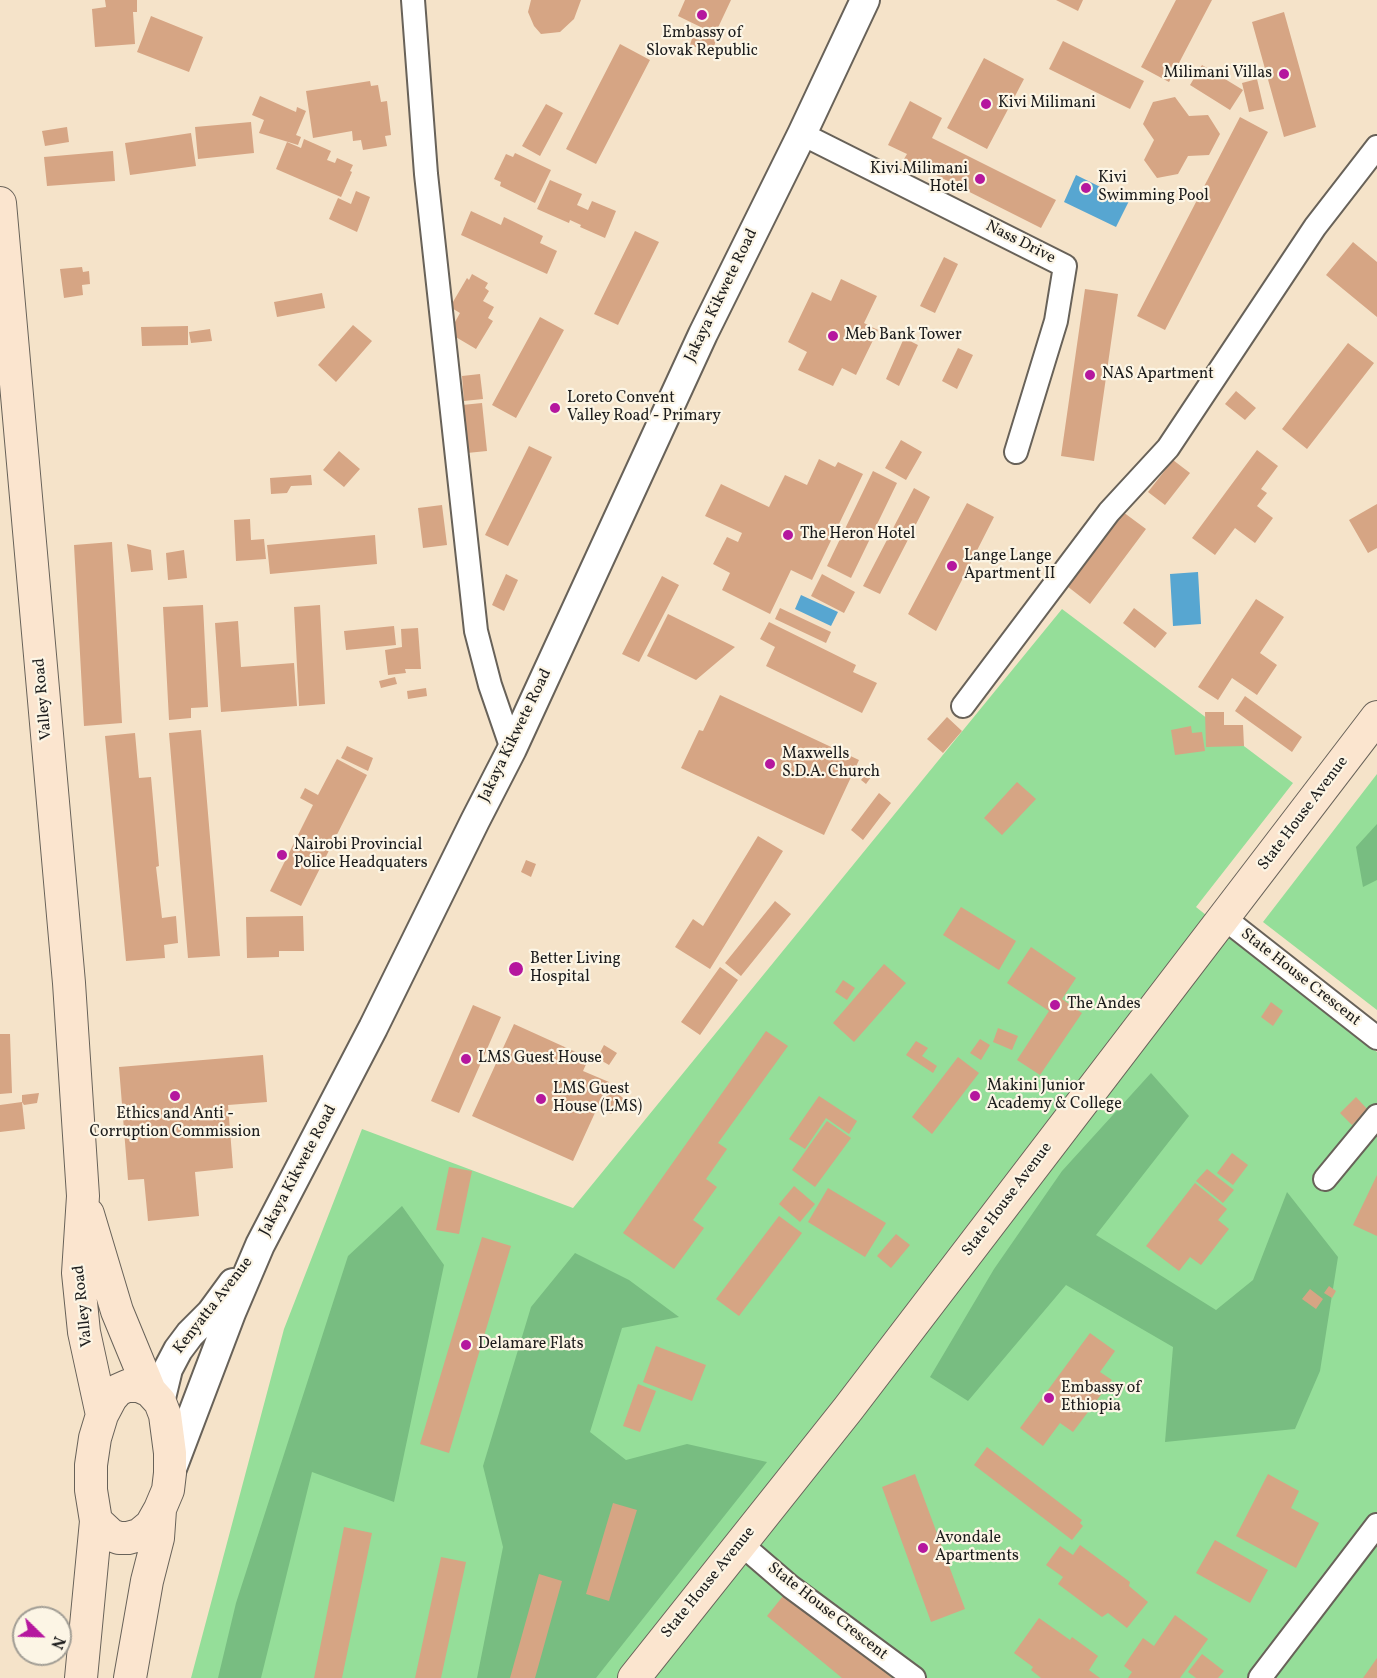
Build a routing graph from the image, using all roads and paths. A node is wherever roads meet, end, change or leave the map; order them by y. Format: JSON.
{"nodes":[{"id":1,"x":413,"y":0,"type":"edge"},
{"id":2,"x":865,"y":0,"type":"edge"},
{"id":3,"x":802,"y":134,"type":"junction"},
{"id":4,"x":1377,"y":147,"type":"edge"},
{"id":5,"x":0,"y":203,"type":"edge"},
{"id":6,"x":1016,"y":452,"type":"dead end"},
{"id":7,"x":963,"y":705,"type":"dead end"},
{"id":8,"x":1377,"y":717,"type":"edge"},
{"id":9,"x":512,"y":749,"type":"junction"},
{"id":10,"x":1224,"y":918,"type":"junction"},
{"id":11,"x":1377,"y":1038,"type":"edge"},
{"id":12,"x":1377,"y":1116,"type":"edge"},
{"id":13,"x":1325,"y":1179,"type":"dead end"},
{"id":14,"x":82,"y":1196,"type":"junction"},
{"id":15,"x":260,"y":1245,"type":"junction"},
{"id":16,"x":155,"y":1397,"type":"junction"},
{"id":17,"x":102,"y":1415,"type":"junction"},
{"id":18,"x":170,"y":1473,"type":"junction"},
{"id":19,"x":160,"y":1509,"type":"junction"},
{"id":20,"x":96,"y":1521,"type":"junction"},
{"id":21,"x":1376,"y":1527,"type":"edge"},
{"id":22,"x":741,"y":1544,"type":"junction"},
{"id":23,"x":1270,"y":1674,"type":"edge"},
{"id":24,"x":81,"y":1678,"type":"edge"},
{"id":25,"x":130,"y":1678,"type":"edge"},
{"id":26,"x":634,"y":1678,"type":"edge"},
{"id":27,"x":914,"y":1678,"type":"edge"}],
"edges":[{"from":1,"to":9,"type":"street"},
{"from":2,"to":3,"type":"street","name":"Jakaya Kikwete Road"},
{"from":3,"to":6,"type":"street","name":"Nass Drive"},
{"from":3,"to":9,"type":"street","name":"Jakaya Kikwete Road"},
{"from":4,"to":7,"type":"street"},
{"from":5,"to":14,"type":"main road","name":"Valley Road"},
{"from":8,"to":10,"type":"main road","name":"State House Avenue"},
{"from":9,"to":15,"type":"street","name":"Jakaya Kikwete Road"},
{"from":10,"to":11,"type":"street","name":"State House Crescent"},
{"from":10,"to":22,"type":"main road","name":"State House Avenue"},
{"from":12,"to":13,"type":"street"},
{"from":14,"to":16,"type":"main road","name":"Valley Road"},
{"from":14,"to":17,"type":"main road","name":"Valley Road"},
{"from":15,"to":16,"type":"street","name":"Kenyatta Avenue"},
{"from":15,"to":18,"type":"street","name":"Jakaya Kikwete Road"},
{"from":16,"to":17,"type":"main road"},
{"from":16,"to":18,"type":"main road","name":"Valley Road"},
{"from":17,"to":20,"type":"main road"},
{"from":18,"to":19,"type":"main road","name":"Valley Road"},
{"from":19,"to":20,"type":"main road"},
{"from":19,"to":25,"type":"main road"},
{"from":20,"to":24,"type":"main road"},
{"from":21,"to":23,"type":"street"},
{"from":22,"to":26,"type":"main road","name":"State House Avenue"},
{"from":22,"to":27,"type":"street","name":"State House Crescent"}]}
